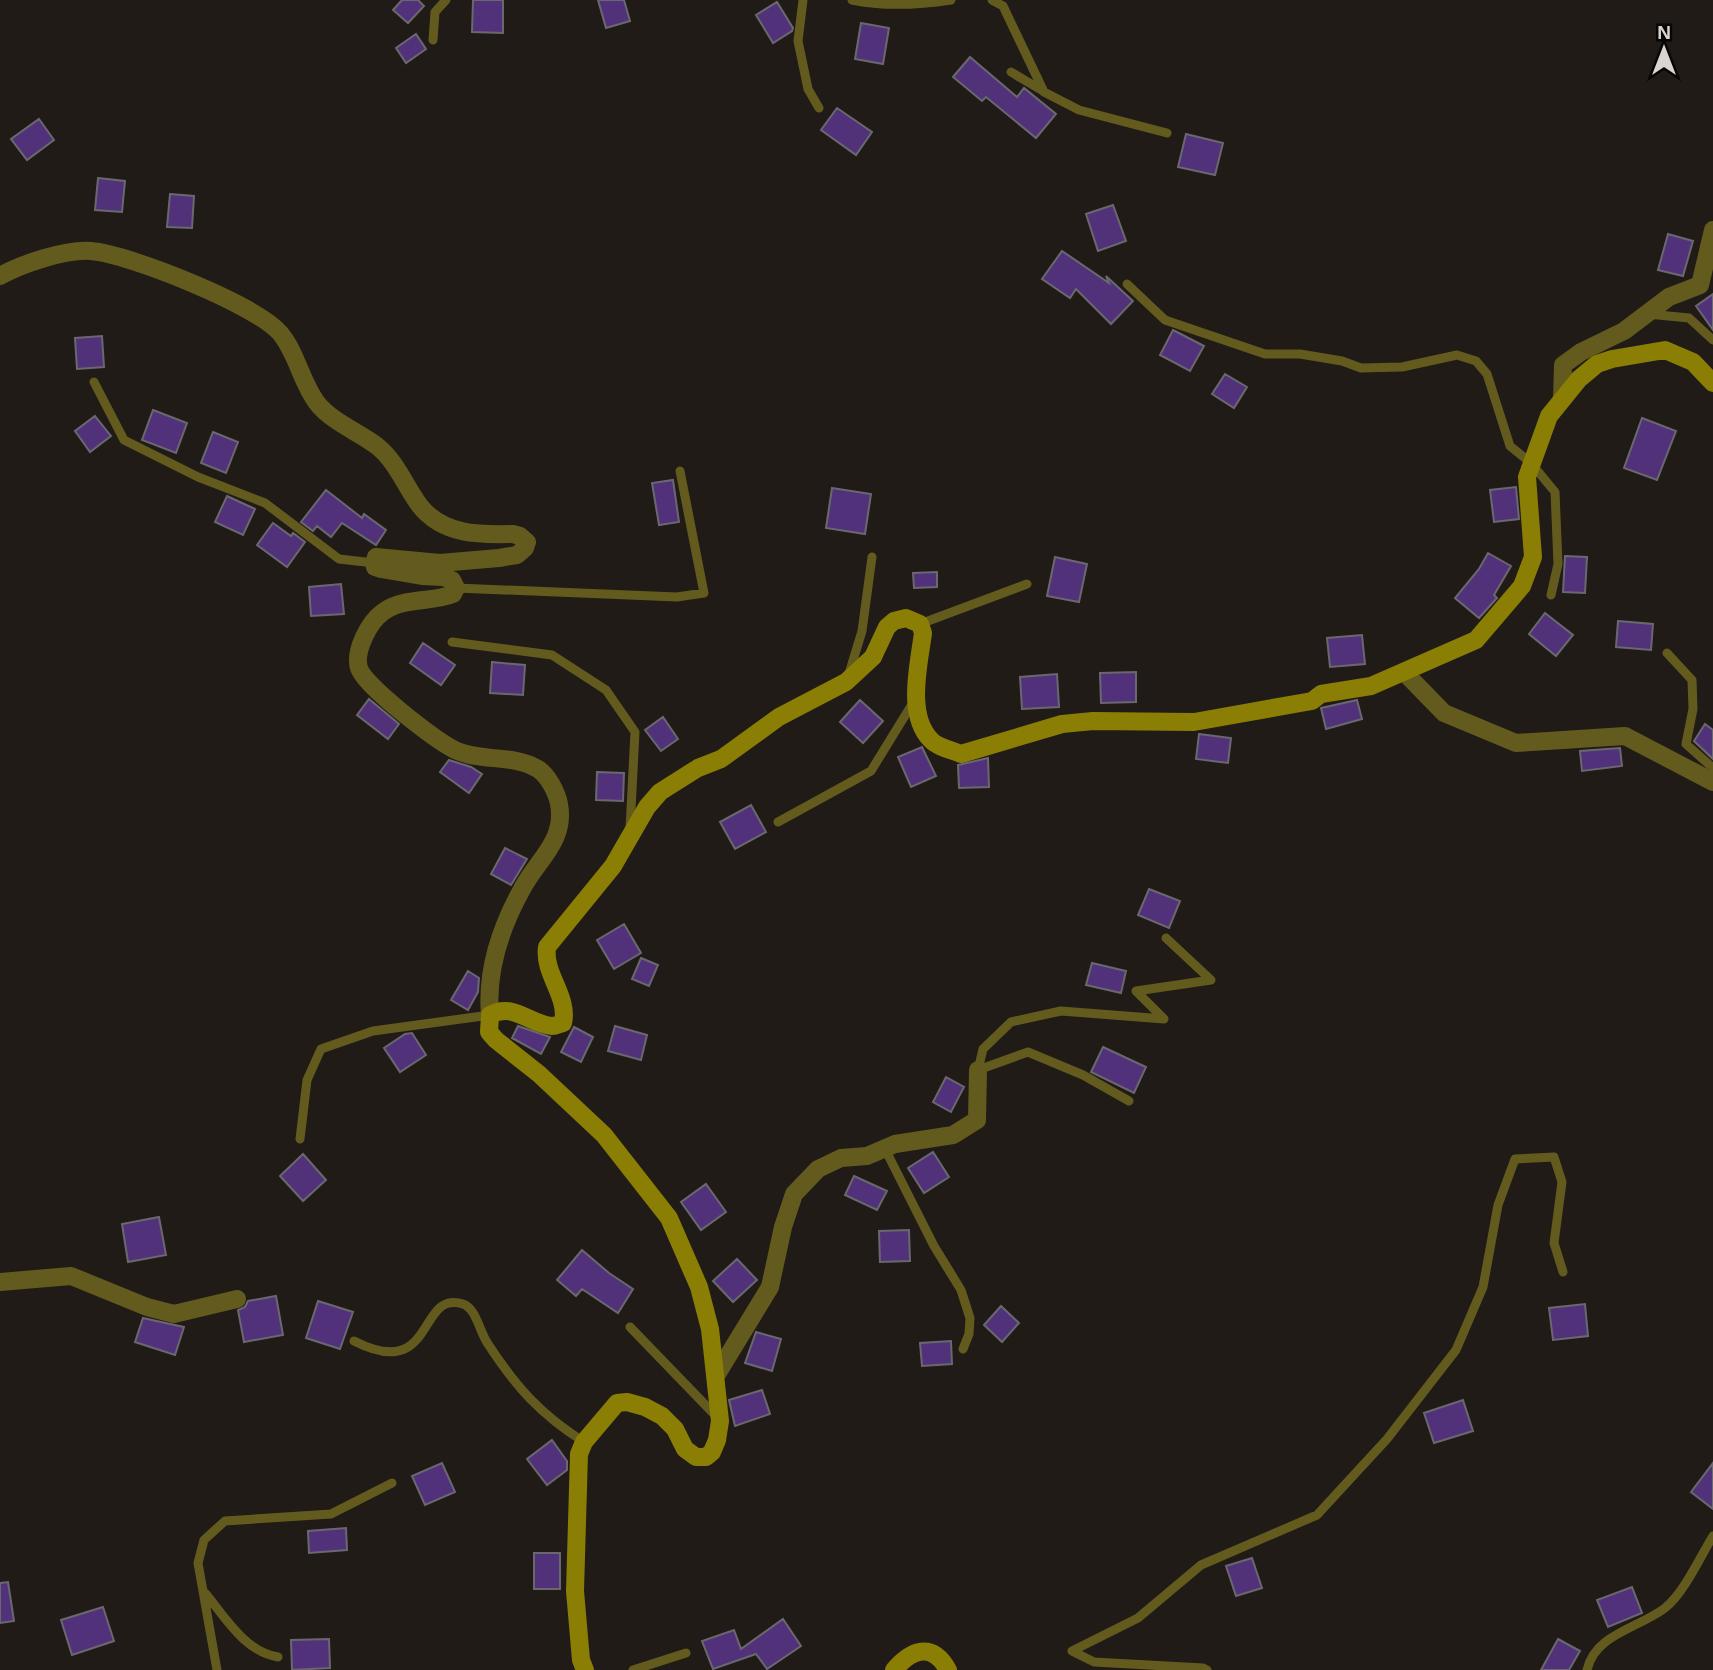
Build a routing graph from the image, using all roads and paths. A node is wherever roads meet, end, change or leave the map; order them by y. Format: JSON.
{"nodes":[{"id":1,"x":446,"y":0,"type":"edge"},
{"id":2,"x":803,"y":0,"type":"edge"},
{"id":3,"x":852,"y":0,"type":"edge"},
{"id":4,"x":951,"y":0,"type":"edge"},
{"id":5,"x":992,"y":0,"type":"edge"},
{"id":6,"x":433,"y":40,"type":"dead end"},
{"id":7,"x":1011,"y":72,"type":"dead end"},
{"id":8,"x":1044,"y":92,"type":"junction"},
{"id":9,"x":820,"y":108,"type":"dead end"},
{"id":10,"x":1167,"y":133,"type":"dead end"},
{"id":11,"x":1713,"y":230,"type":"edge"},
{"id":12,"x":0,"y":276,"type":"edge"},
{"id":13,"x":1127,"y":284,"type":"dead end"},
{"id":14,"x":1647,"y":314,"type":"junction"},
{"id":15,"x":1713,"y":341,"type":"edge"},
{"id":16,"x":94,"y":382,"type":"dead end"},
{"id":17,"x":1713,"y":383,"type":"edge"},
{"id":18,"x":1562,"y":399,"type":"junction"},
{"id":19,"x":1531,"y":463,"type":"junction"},
{"id":20,"x":680,"y":471,"type":"dead end"},
{"id":21,"x":872,"y":557,"type":"dead end"},
{"id":22,"x":374,"y":563,"type":"junction"},
{"id":23,"x":1027,"y":584,"type":"dead end"},
{"id":24,"x":456,"y":588,"type":"junction"},
{"id":25,"x":1551,"y":595,"type":"dead end"},
{"id":26,"x":920,"y":624,"type":"junction"},
{"id":27,"x":452,"y":642,"type":"dead end"},
{"id":28,"x":1667,"y":653,"type":"dead end"},
{"id":29,"x":1405,"y":673,"type":"junction"},
{"id":30,"x":846,"y":682,"type":"junction"},
{"id":31,"x":915,"y":699,"type":"junction"},
{"id":32,"x":1713,"y":768,"type":"edge"},
{"id":33,"x":1713,"y":782,"type":"edge"},
{"id":34,"x":778,"y":822,"type":"dead end"},
{"id":35,"x":630,"y":837,"type":"junction"},
{"id":36,"x":1166,"y":938,"type":"dead end"},
{"id":37,"x":490,"y":1015,"type":"junction"},
{"id":38,"x":978,"y":1070,"type":"junction"},
{"id":39,"x":1129,"y":1101,"type":"dead end"},
{"id":40,"x":300,"y":1139,"type":"dead end"},
{"id":41,"x":885,"y":1149,"type":"junction"},
{"id":42,"x":1563,"y":1272,"type":"dead end"},
{"id":43,"x":0,"y":1282,"type":"edge"},
{"id":44,"x":237,"y":1299,"type":"dead end"},
{"id":45,"x":630,"y":1327,"type":"dead end"},
{"id":46,"x":354,"y":1341,"type":"dead end"},
{"id":47,"x":963,"y":1349,"type":"dead end"},
{"id":48,"x":717,"y":1374,"type":"junction"},
{"id":49,"x":720,"y":1421,"type":"junction"},
{"id":50,"x":584,"y":1442,"type":"junction"},
{"id":51,"x":392,"y":1483,"type":"dead end"},
{"id":52,"x":1713,"y":1536,"type":"edge"},
{"id":53,"x":204,"y":1592,"type":"junction"},
{"id":54,"x":686,"y":1653,"type":"dead end"},
{"id":55,"x":278,"y":1657,"type":"dead end"},
{"id":56,"x":217,"y":1670,"type":"edge"},
{"id":57,"x":585,"y":1670,"type":"edge"},
{"id":58,"x":633,"y":1670,"type":"edge"},
{"id":59,"x":894,"y":1670,"type":"edge"},
{"id":60,"x":948,"y":1670,"type":"edge"},
{"id":61,"x":1207,"y":1670,"type":"edge"},
{"id":62,"x":1587,"y":1670,"type":"edge"}],
"edges":[{"from":1,"to":6,"type":"lane"},
{"from":2,"to":9,"type":"lane"},
{"from":3,"to":4,"type":"lane"},
{"from":5,"to":8,"type":"lane"},
{"from":7,"to":8,"type":"lane"},
{"from":8,"to":10,"type":"lane"},
{"from":11,"to":14,"type":"street"},
{"from":12,"to":22,"type":"street"},
{"from":13,"to":19,"type":"lane"},
{"from":14,"to":15,"type":"lane"},
{"from":14,"to":18,"type":"street"},
{"from":16,"to":22,"type":"lane"},
{"from":17,"to":18,"type":"street"},
{"from":18,"to":19,"type":"street"},
{"from":19,"to":25,"type":"lane"},
{"from":19,"to":29,"type":"street"},
{"from":20,"to":24,"type":"lane"},
{"from":21,"to":30,"type":"lane"},
{"from":22,"to":24,"type":"street"},
{"from":23,"to":26,"type":"lane"},
{"from":24,"to":37,"type":"street"},
{"from":26,"to":30,"type":"street"},
{"from":26,"to":31,"type":"street"},
{"from":27,"to":35,"type":"lane"},
{"from":28,"to":32,"type":"lane"},
{"from":29,"to":31,"type":"street"},
{"from":29,"to":33,"type":"street"},
{"from":30,"to":35,"type":"street"},
{"from":31,"to":34,"type":"lane"},
{"from":35,"to":37,"type":"street"},
{"from":36,"to":38,"type":"lane"},
{"from":37,"to":40,"type":"lane"},
{"from":37,"to":48,"type":"street"},
{"from":38,"to":39,"type":"lane"},
{"from":38,"to":41,"type":"street"},
{"from":41,"to":47,"type":"lane"},
{"from":41,"to":48,"type":"street"},
{"from":42,"to":61,"type":"lane"},
{"from":43,"to":44,"type":"street"},
{"from":45,"to":49,"type":"lane"},
{"from":46,"to":50,"type":"lane"},
{"from":48,"to":49,"type":"street"},
{"from":49,"to":50,"type":"street"},
{"from":50,"to":57,"type":"street"},
{"from":51,"to":53,"type":"lane"},
{"from":52,"to":62,"type":"lane"},
{"from":53,"to":55,"type":"lane"},
{"from":53,"to":56,"type":"lane"},
{"from":54,"to":58,"type":"lane"},
{"from":59,"to":60,"type":"street"}]}
